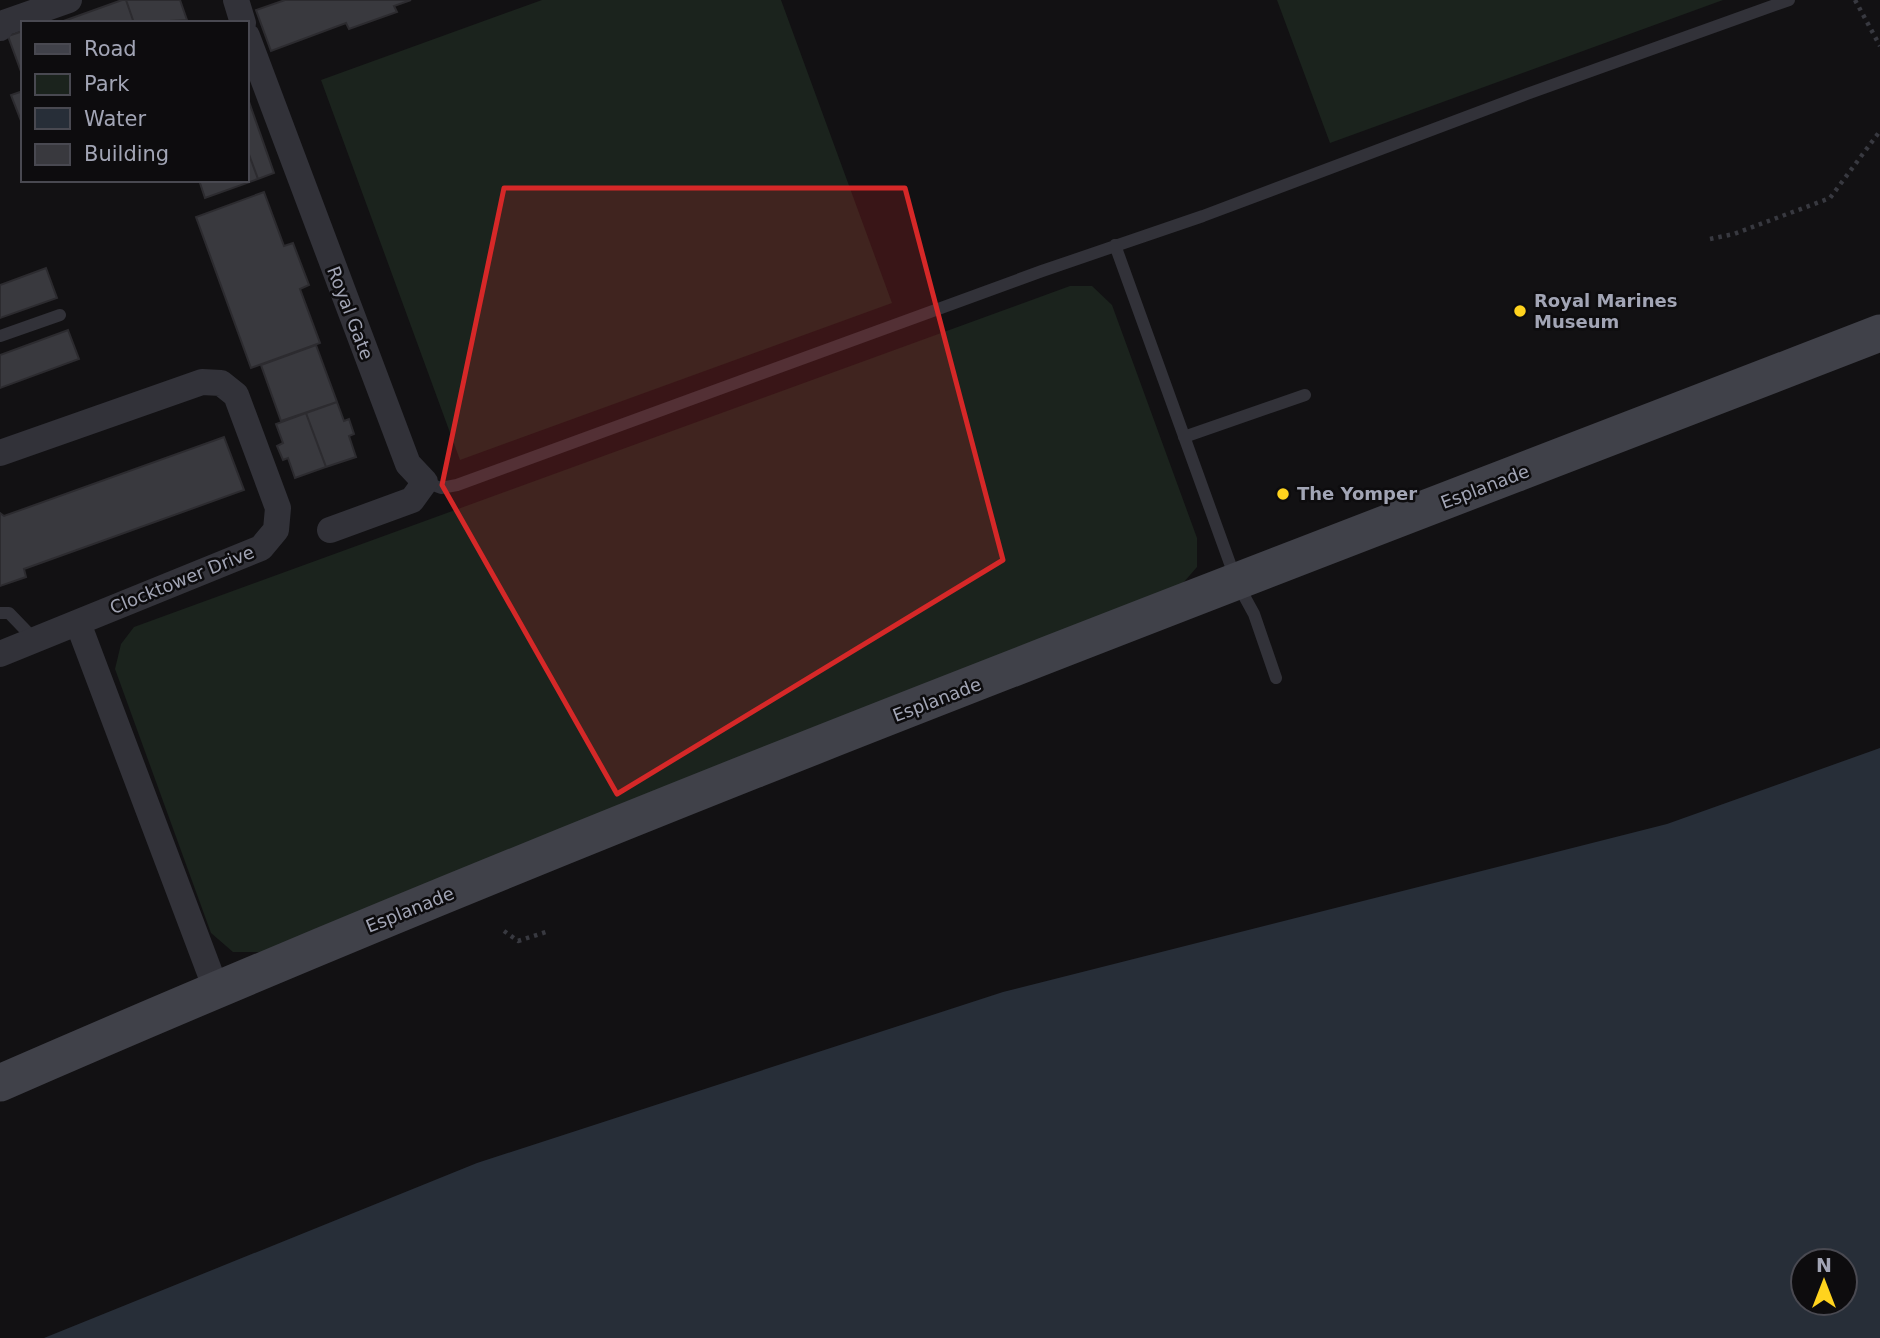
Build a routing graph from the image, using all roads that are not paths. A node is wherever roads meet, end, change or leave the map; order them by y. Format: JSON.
{"nodes":[{"id":1,"x":69,"y":0,"type":"edge"},
{"id":2,"x":236,"y":0,"type":"edge"},
{"id":3,"x":1789,"y":0,"type":"edge"},
{"id":4,"x":242,"y":21,"type":"edge"},
{"id":5,"x":0,"y":28,"type":"edge"},
{"id":6,"x":248,"y":39,"type":"edge"},
{"id":7,"x":1115,"y":246,"type":"junction"},
{"id":8,"x":60,"y":315,"type":"dead end"},
{"id":9,"x":1880,"y":333,"type":"edge"},
{"id":10,"x":0,"y":336,"type":"edge"},
{"id":11,"x":1305,"y":395,"type":"dead end"},
{"id":12,"x":1184,"y":437,"type":"junction"},
{"id":13,"x":0,"y":453,"type":"edge"},
{"id":14,"x":425,"y":482,"type":"junction"},
{"id":15,"x":330,"y":530,"type":"dead end"},
{"id":16,"x":1237,"y":583,"type":"junction"},
{"id":17,"x":0,"y":613,"type":"edge"},
{"id":18,"x":78,"y":623,"type":"junction"},
{"id":19,"x":35,"y":640,"type":"junction"},
{"id":20,"x":0,"y":654,"type":"edge"},
{"id":21,"x":1276,"y":678,"type":"dead end"},
{"id":22,"x":216,"y":989,"type":"junction"},
{"id":23,"x":0,"y":1083,"type":"edge"}],
"edges":[{"from":1,"to":5,"type":"street"},
{"from":2,"to":4,"type":"street"},
{"from":3,"to":7,"type":"lane"},
{"from":6,"to":14,"type":"street","name":"Royal Gate"},
{"from":7,"to":12,"type":"lane"},
{"from":7,"to":14,"type":"lane"},
{"from":8,"to":10,"type":"lane"},
{"from":9,"to":16,"type":"street","name":"Esplanade"},
{"from":11,"to":12,"type":"lane"},
{"from":12,"to":16,"type":"lane"},
{"from":13,"to":18,"type":"street","name":"Clocktower Drive"},
{"from":14,"to":15,"type":"street"},
{"from":16,"to":21,"type":"lane"},
{"from":16,"to":22,"type":"street","name":"Esplanade"},
{"from":17,"to":19,"type":"lane"},
{"from":18,"to":19,"type":"street","name":"Clocktower Drive"},
{"from":18,"to":22,"type":"street"},
{"from":19,"to":20,"type":"street","name":"Clocktower Drive"},
{"from":22,"to":23,"type":"street","name":"Esplanade"}]}
